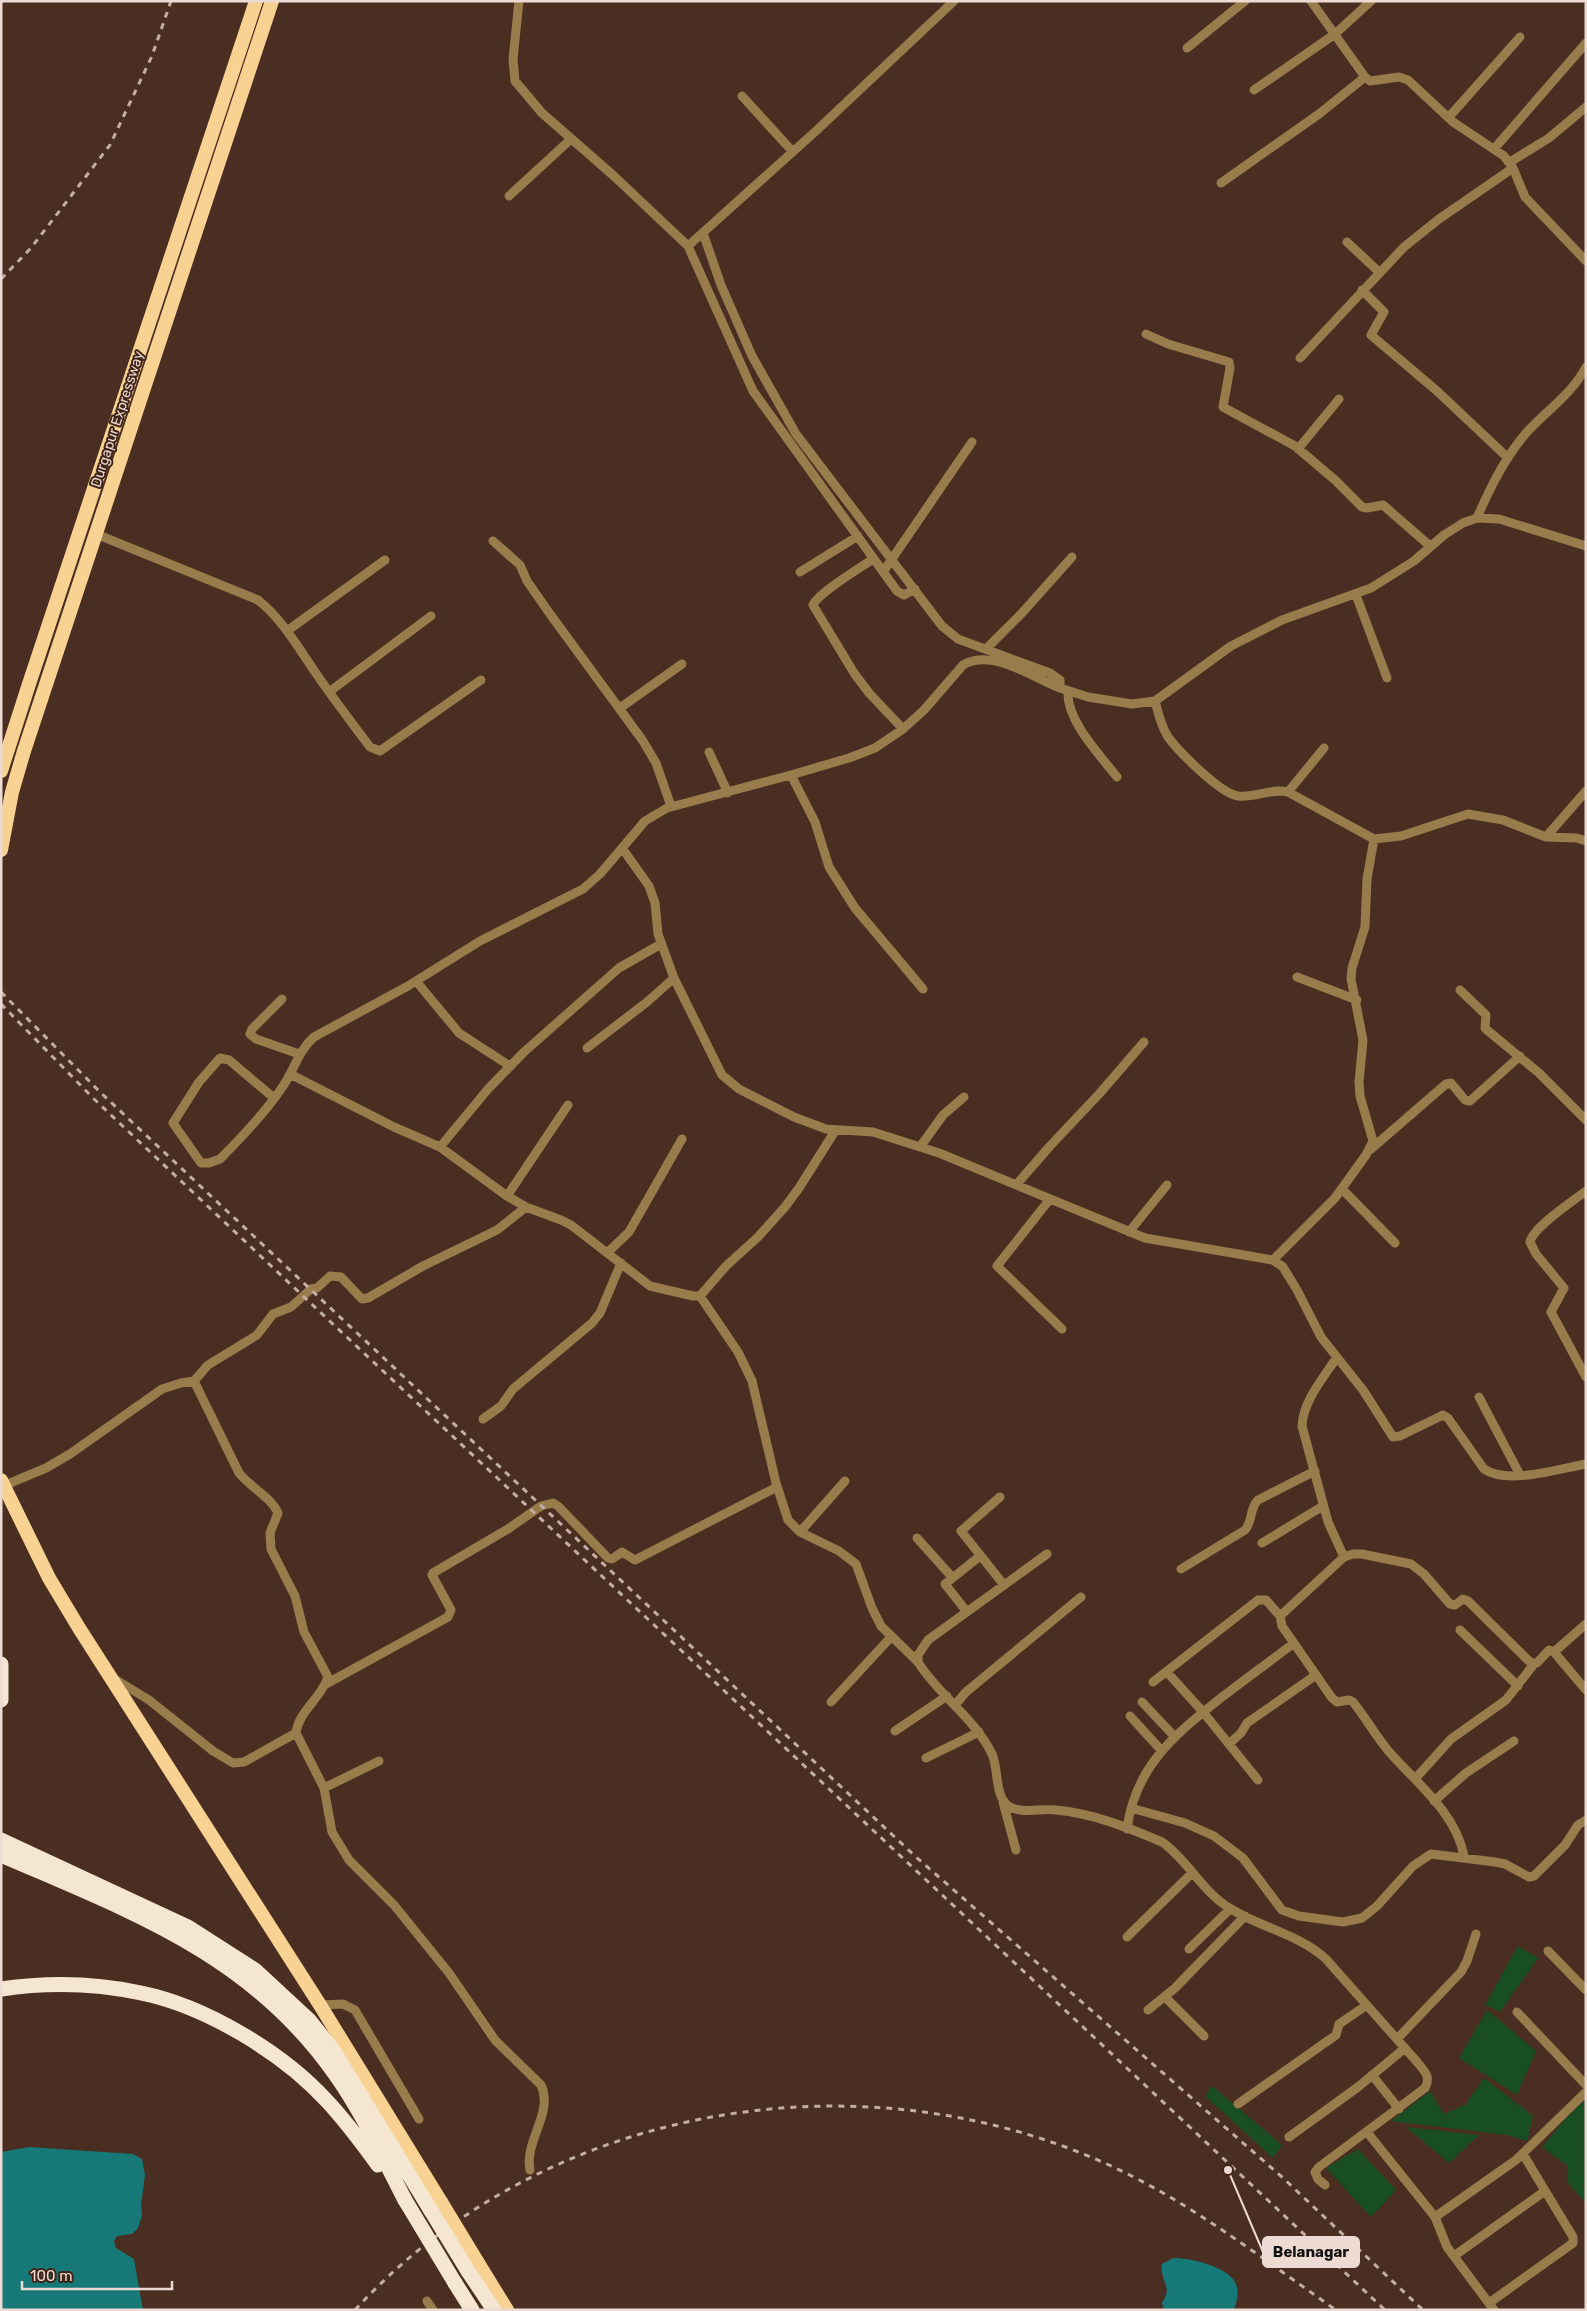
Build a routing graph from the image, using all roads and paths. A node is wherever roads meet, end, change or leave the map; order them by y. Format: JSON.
{"nodes":[{"id":1,"x":256,"y":1,"type":"edge"},
{"id":2,"x":272,"y":1,"type":"edge"},
{"id":3,"x":519,"y":1,"type":"edge"},
{"id":4,"x":954,"y":1,"type":"edge"},
{"id":5,"x":1245,"y":1,"type":"edge"},
{"id":6,"x":1311,"y":1,"type":"edge"},
{"id":7,"x":1372,"y":1,"type":"edge"},
{"id":8,"x":1335,"y":34,"type":"junction"},
{"id":9,"x":1520,"y":36,"type":"dead end"},
{"id":10,"x":1586,"y":42,"type":"edge"},
{"id":11,"x":1187,"y":48,"type":"dead end"},
{"id":12,"x":1365,"y":77,"type":"junction"},
{"id":13,"x":1254,"y":90,"type":"dead end"},
{"id":14,"x":742,"y":96,"type":"dead end"},
{"id":15,"x":1586,"y":107,"type":"edge"},
{"id":16,"x":1448,"y":117,"type":"junction"},
{"id":17,"x":571,"y":139,"type":"junction"},
{"id":18,"x":1494,"y":149,"type":"junction"},
{"id":19,"x":793,"y":152,"type":"junction"},
{"id":20,"x":1512,"y":165,"type":"junction"},
{"id":21,"x":1221,"y":183,"type":"dead end"},
{"id":22,"x":509,"y":196,"type":"dead end"},
{"id":23,"x":695,"y":240,"type":"junction"},
{"id":24,"x":1347,"y":242,"type":"dead end"},
{"id":25,"x":1586,"y":260,"type":"edge"},
{"id":26,"x":1379,"y":272,"type":"junction"},
{"id":27,"x":1362,"y":290,"type":"junction"},
{"id":28,"x":1146,"y":334,"type":"dead end"},
{"id":29,"x":1300,"y":358,"type":"dead end"},
{"id":30,"x":1586,"y":367,"type":"edge"},
{"id":31,"x":1339,"y":400,"type":"dead end"},
{"id":32,"x":972,"y":442,"type":"dead end"},
{"id":33,"x":1298,"y":449,"type":"junction"},
{"id":34,"x":1508,"y":458,"type":"junction"},
{"id":35,"x":1477,"y":518,"type":"junction"},
{"id":36,"x":96,"y":534,"type":"junction"},
{"id":37,"x":858,"y":536,"type":"junction"},
{"id":38,"x":493,"y":541,"type":"dead end"},
{"id":39,"x":1430,"y":546,"type":"junction"},
{"id":40,"x":1586,"y":546,"type":"edge"},
{"id":41,"x":1072,"y":557,"type":"dead end"},
{"id":42,"x":873,"y":559,"type":"junction"},
{"id":43,"x":892,"y":559,"type":"junction"},
{"id":44,"x":385,"y":560,"type":"dead end"},
{"id":45,"x":800,"y":572,"type":"dead end"},
{"id":46,"x":883,"y":572,"type":"junction"},
{"id":47,"x":915,"y":589,"type":"junction"},
{"id":48,"x":1356,"y":595,"type":"junction"},
{"id":49,"x":431,"y":616,"type":"dead end"},
{"id":50,"x":287,"y":631,"type":"junction"},
{"id":51,"x":986,"y":649,"type":"junction"},
{"id":52,"x":682,"y":664,"type":"dead end"},
{"id":53,"x":1387,"y":678,"type":"dead end"},
{"id":54,"x":480,"y":680,"type":"dead end"},
{"id":55,"x":1064,"y":690,"type":"junction"},
{"id":56,"x":329,"y":692,"type":"junction"},
{"id":57,"x":1155,"y":701,"type":"junction"},
{"id":58,"x":620,"y":708,"type":"junction"},
{"id":59,"x":902,"y":729,"type":"junction"},
{"id":60,"x":1324,"y":748,"type":"dead end"},
{"id":61,"x":709,"y":752,"type":"dead end"},
{"id":62,"x":1,"y":771,"type":"edge"},
{"id":63,"x":791,"y":776,"type":"junction"},
{"id":64,"x":1117,"y":777,"type":"dead end"},
{"id":65,"x":1586,"y":791,"type":"edge"},
{"id":66,"x":1288,"y":792,"type":"junction"},
{"id":67,"x":728,"y":793,"type":"junction"},
{"id":68,"x":671,"y":806,"type":"junction"},
{"id":69,"x":1546,"y":838,"type":"junction"},
{"id":70,"x":1374,"y":839,"type":"junction"},
{"id":71,"x":1586,"y":841,"type":"edge"},
{"id":72,"x":622,"y":848,"type":"junction"},
{"id":73,"x":1,"y":850,"type":"edge"},
{"id":74,"x":660,"y":944,"type":"junction"},
{"id":75,"x":1297,"y":977,"type":"dead end"},
{"id":76,"x":674,"y":978,"type":"junction"},
{"id":77,"x":416,"y":981,"type":"junction"},
{"id":78,"x":923,"y":989,"type":"dead end"},
{"id":79,"x":1460,"y":990,"type":"dead end"},
{"id":80,"x":282,"y":999,"type":"dead end"},
{"id":81,"x":1356,"y":1000,"type":"junction"},
{"id":82,"x":1144,"y":1042,"type":"dead end"},
{"id":83,"x":587,"y":1048,"type":"dead end"},
{"id":84,"x":1520,"y":1056,"type":"junction"},
{"id":85,"x":294,"y":1065,"type":"junction"},
{"id":86,"x":510,"y":1066,"type":"junction"},
{"id":87,"x":964,"y":1097,"type":"dead end"},
{"id":88,"x":274,"y":1098,"type":"junction"},
{"id":89,"x":568,"y":1105,"type":"dead end"},
{"id":90,"x":1586,"y":1120,"type":"edge"},
{"id":91,"x":835,"y":1131,"type":"junction"},
{"id":92,"x":682,"y":1139,"type":"dead end"},
{"id":93,"x":444,"y":1141,"type":"junction"},
{"id":94,"x":920,"y":1147,"type":"junction"},
{"id":95,"x":1370,"y":1149,"type":"junction"},
{"id":96,"x":1017,"y":1184,"type":"junction"},
{"id":97,"x":1167,"y":1184,"type":"dead end"},
{"id":98,"x":1342,"y":1189,"type":"junction"},
{"id":99,"x":510,"y":1191,"type":"junction"},
{"id":100,"x":1586,"y":1191,"type":"edge"},
{"id":101,"x":1050,"y":1199,"type":"junction"},
{"id":102,"x":526,"y":1207,"type":"junction"},
{"id":103,"x":1129,"y":1232,"type":"junction"},
{"id":104,"x":1395,"y":1244,"type":"dead end"},
{"id":105,"x":611,"y":1250,"type":"junction"},
{"id":106,"x":1273,"y":1260,"type":"junction"},
{"id":107,"x":621,"y":1263,"type":"junction"},
{"id":108,"x":704,"y":1292,"type":"junction"},
{"id":109,"x":1062,"y":1329,"type":"dead end"},
{"id":110,"x":1337,"y":1357,"type":"junction"},
{"id":111,"x":1586,"y":1377,"type":"edge"},
{"id":112,"x":194,"y":1381,"type":"junction"},
{"id":113,"x":1479,"y":1397,"type":"dead end"},
{"id":114,"x":483,"y":1419,"type":"dead end"},
{"id":115,"x":1586,"y":1464,"type":"edge"},
{"id":116,"x":1315,"y":1471,"type":"junction"},
{"id":117,"x":1520,"y":1475,"type":"junction"},
{"id":118,"x":845,"y":1482,"type":"dead end"},
{"id":119,"x":2,"y":1483,"type":"edge"},
{"id":120,"x":777,"y":1487,"type":"junction"},
{"id":121,"x":1000,"y":1497,"type":"dead end"},
{"id":122,"x":1323,"y":1506,"type":"junction"},
{"id":123,"x":803,"y":1529,"type":"junction"},
{"id":124,"x":917,"y":1538,"type":"dead end"},
{"id":125,"x":1262,"y":1543,"type":"dead end"},
{"id":126,"x":1047,"y":1554,"type":"dead end"},
{"id":127,"x":980,"y":1556,"type":"junction"},
{"id":128,"x":1344,"y":1557,"type":"junction"},
{"id":129,"x":1181,"y":1569,"type":"dead end"},
{"id":130,"x":952,"y":1577,"type":"junction"},
{"id":131,"x":1004,"y":1585,"type":"junction"},
{"id":132,"x":1081,"y":1597,"type":"dead end"},
{"id":133,"x":967,"y":1612,"type":"junction"},
{"id":134,"x":1280,"y":1616,"type":"junction"},
{"id":135,"x":1586,"y":1624,"type":"edge"},
{"id":136,"x":1460,"y":1630,"type":"dead end"},
{"id":137,"x":891,"y":1637,"type":"junction"},
{"id":138,"x":1294,"y":1643,"type":"junction"},
{"id":139,"x":1554,"y":1652,"type":"junction"},
{"id":140,"x":919,"y":1654,"type":"junction"},
{"id":141,"x":1,"y":1664,"type":"edge"},
{"id":142,"x":1534,"y":1664,"type":"junction"},
{"id":143,"x":1166,"y":1672,"type":"junction"},
{"id":144,"x":1316,"y":1675,"type":"junction"},
{"id":145,"x":112,"y":1678,"type":"junction"},
{"id":146,"x":1153,"y":1682,"type":"dead end"},
{"id":147,"x":326,"y":1684,"type":"junction"},
{"id":148,"x":1518,"y":1686,"type":"junction"},
{"id":149,"x":1586,"y":1690,"type":"edge"},
{"id":150,"x":947,"y":1696,"type":"junction"},
{"id":151,"x":1,"y":1700,"type":"edge"},
{"id":152,"x":831,"y":1702,"type":"dead end"},
{"id":153,"x":957,"y":1702,"type":"junction"},
{"id":154,"x":1142,"y":1702,"type":"dead end"},
{"id":155,"x":1203,"y":1712,"type":"junction"},
{"id":156,"x":1130,"y":1716,"type":"dead end"},
{"id":157,"x":895,"y":1731,"type":"dead end"},
{"id":158,"x":979,"y":1732,"type":"junction"},
{"id":159,"x":296,"y":1733,"type":"junction"},
{"id":160,"x":1174,"y":1736,"type":"junction"},
{"id":161,"x":1514,"y":1741,"type":"dead end"},
{"id":162,"x":1229,"y":1744,"type":"junction"},
{"id":163,"x":1161,"y":1750,"type":"junction"},
{"id":164,"x":926,"y":1758,"type":"dead end"},
{"id":165,"x":380,"y":1761,"type":"dead end"},
{"id":166,"x":1413,"y":1776,"type":"junction"},
{"id":167,"x":1258,"y":1780,"type":"dead end"},
{"id":168,"x":324,"y":1788,"type":"junction"},
{"id":169,"x":1003,"y":1801,"type":"junction"},
{"id":170,"x":1434,"y":1801,"type":"junction"},
{"id":171,"x":1129,"y":1820,"type":"junction"},
{"id":172,"x":1586,"y":1820,"type":"edge"},
{"id":173,"x":1,"y":1840,"type":"edge"},
{"id":174,"x":1016,"y":1850,"type":"dead end"},
{"id":175,"x":1,"y":1855,"type":"edge"},
{"id":176,"x":1464,"y":1856,"type":"junction"},
{"id":177,"x":1192,"y":1873,"type":"junction"},
{"id":178,"x":1230,"y":1908,"type":"junction"},
{"id":179,"x":1245,"y":1916,"type":"junction"},
{"id":180,"x":1476,"y":1934,"type":"dead end"},
{"id":181,"x":1127,"y":1937,"type":"dead end"},
{"id":182,"x":1189,"y":1949,"type":"dead end"},
{"id":183,"x":1548,"y":1951,"type":"dead end"},
{"id":184,"x":1,"y":1989,"type":"edge"},
{"id":185,"x":1586,"y":1990,"type":"edge"},
{"id":186,"x":1165,"y":1997,"type":"junction"},
{"id":187,"x":320,"y":2006,"type":"junction"},
{"id":188,"x":1367,"y":2006,"type":"junction"},
{"id":189,"x":1148,"y":2010,"type":"dead end"},
{"id":190,"x":1517,"y":2012,"type":"dead end"},
{"id":191,"x":1204,"y":2036,"type":"dead end"},
{"id":192,"x":1397,"y":2039,"type":"junction"},
{"id":193,"x":1405,"y":2048,"type":"junction"},
{"id":194,"x":1372,"y":2075,"type":"junction"},
{"id":195,"x":1586,"y":2085,"type":"edge"},
{"id":196,"x":1586,"y":2092,"type":"edge"},
{"id":197,"x":1238,"y":2104,"type":"dead end"},
{"id":198,"x":1398,"y":2109,"type":"junction"},
{"id":199,"x":419,"y":2119,"type":"dead end"},
{"id":200,"x":1367,"y":2132,"type":"junction"},
{"id":201,"x":1289,"y":2137,"type":"dead end"},
{"id":202,"x":1523,"y":2154,"type":"junction"},
{"id":203,"x":530,"y":2170,"type":"dead end"},
{"id":204,"x":1325,"y":2185,"type":"dead end"},
{"id":205,"x":1545,"y":2191,"type":"junction"},
{"id":206,"x":405,"y":2200,"type":"junction"},
{"id":207,"x":436,"y":2206,"type":"junction"},
{"id":208,"x":1435,"y":2217,"type":"junction"},
{"id":209,"x":1454,"y":2256,"type":"junction"},
{"id":210,"x":473,"y":2267,"type":"junction"},
{"id":211,"x":428,"y":2301,"type":"dead end"},
{"id":212,"x":1491,"y":2306,"type":"edge"},
{"id":213,"x":433,"y":2310,"type":"edge"},
{"id":214,"x":472,"y":2310,"type":"edge"},
{"id":215,"x":494,"y":2310,"type":"edge"},
{"id":216,"x":507,"y":2310,"type":"edge"}],
"edges":[{"from":1,"to":62,"type":"highway","name":"Durgapur Expressway"},
{"from":2,"to":36,"type":"highway","name":"Durgapur Expressway"},
{"from":3,"to":17,"type":"street"},
{"from":4,"to":19,"type":"street"},
{"from":5,"to":11,"type":"street"},
{"from":6,"to":8,"type":"street"},
{"from":7,"to":8,"type":"street"},
{"from":8,"to":12,"type":"street"},
{"from":8,"to":13,"type":"street"},
{"from":9,"to":16,"type":"street"},
{"from":10,"to":18,"type":"street"},
{"from":12,"to":16,"type":"street"},
{"from":12,"to":21,"type":"street"},
{"from":14,"to":19,"type":"street"},
{"from":15,"to":20,"type":"street"},
{"from":16,"to":18,"type":"street"},
{"from":17,"to":22,"type":"street"},
{"from":17,"to":23,"type":"street"},
{"from":18,"to":20,"type":"street"},
{"from":19,"to":23,"type":"street"},
{"from":20,"to":25,"type":"street"},
{"from":20,"to":26,"type":"street"},
{"from":23,"to":37,"type":"street"},
{"from":23,"to":43,"type":"street"},
{"from":24,"to":26,"type":"street"},
{"from":26,"to":27,"type":"street"},
{"from":27,"to":29,"type":"street"},
{"from":27,"to":34,"type":"street"},
{"from":28,"to":33,"type":"street"},
{"from":30,"to":34,"type":"street"},
{"from":31,"to":33,"type":"street"},
{"from":32,"to":43,"type":"street"},
{"from":33,"to":39,"type":"street"},
{"from":34,"to":35,"type":"street"},
{"from":35,"to":39,"type":"street"},
{"from":35,"to":40,"type":"street"},
{"from":36,"to":50,"type":"street"},
{"from":36,"to":73,"type":"highway","name":"Durgapur Expressway"},
{"from":37,"to":42,"type":"street"},
{"from":37,"to":45,"type":"street"},
{"from":38,"to":58,"type":"street"},
{"from":39,"to":48,"type":"street"},
{"from":41,"to":51,"type":"street"},
{"from":42,"to":46,"type":"street"},
{"from":42,"to":59,"type":"street"},
{"from":43,"to":46,"type":"street"},
{"from":43,"to":47,"type":"street"},
{"from":44,"to":50,"type":"street"},
{"from":46,"to":47,"type":"street"},
{"from":47,"to":51,"type":"street"},
{"from":48,"to":53,"type":"street"},
{"from":48,"to":57,"type":"street"},
{"from":49,"to":56,"type":"street"},
{"from":50,"to":56,"type":"street"},
{"from":51,"to":55,"type":"street"},
{"from":52,"to":58,"type":"street"},
{"from":54,"to":56,"type":"street"},
{"from":55,"to":57,"type":"street"},
{"from":55,"to":59,"type":"street"},
{"from":55,"to":64,"type":"street"},
{"from":57,"to":66,"type":"street"},
{"from":58,"to":68,"type":"street"},
{"from":59,"to":63,"type":"street"},
{"from":60,"to":66,"type":"street"},
{"from":61,"to":67,"type":"street"},
{"from":63,"to":67,"type":"street"},
{"from":63,"to":78,"type":"street"},
{"from":65,"to":69,"type":"street"},
{"from":66,"to":70,"type":"street"},
{"from":67,"to":68,"type":"street"},
{"from":68,"to":72,"type":"street"},
{"from":69,"to":70,"type":"street"},
{"from":69,"to":71,"type":"street"},
{"from":70,"to":81,"type":"street"},
{"from":72,"to":74,"type":"street"},
{"from":72,"to":77,"type":"street"},
{"from":74,"to":76,"type":"street"},
{"from":74,"to":86,"type":"street"},
{"from":75,"to":81,"type":"street"},
{"from":76,"to":83,"type":"street"},
{"from":76,"to":91,"type":"street"},
{"from":77,"to":85,"type":"street"},
{"from":77,"to":86,"type":"street"},
{"from":79,"to":84,"type":"street"},
{"from":80,"to":85,"type":"street"},
{"from":81,"to":95,"type":"street"},
{"from":82,"to":96,"type":"street"},
{"from":84,"to":90,"type":"street"},
{"from":84,"to":95,"type":"street"},
{"from":85,"to":88,"type":"street"},
{"from":85,"to":93,"type":"street"},
{"from":86,"to":93,"type":"street"},
{"from":87,"to":94,"type":"street"},
{"from":88,"to":88,"type":"street"},
{"from":89,"to":99,"type":"street"},
{"from":91,"to":94,"type":"street"},
{"from":91,"to":108,"type":"street"},
{"from":92,"to":105,"type":"street"},
{"from":93,"to":99,"type":"street"},
{"from":94,"to":96,"type":"street"},
{"from":95,"to":98,"type":"street"},
{"from":96,"to":101,"type":"street"},
{"from":97,"to":103,"type":"street"},
{"from":98,"to":104,"type":"street"},
{"from":98,"to":106,"type":"street"},
{"from":99,"to":102,"type":"street"},
{"from":100,"to":111,"type":"street"},
{"from":101,"to":103,"type":"street"},
{"from":101,"to":109,"type":"street"},
{"from":102,"to":105,"type":"street"},
{"from":102,"to":112,"type":"street"},
{"from":103,"to":106,"type":"street"},
{"from":105,"to":107,"type":"street"},
{"from":106,"to":110,"type":"street"},
{"from":107,"to":108,"type":"street"},
{"from":107,"to":114,"type":"street"},
{"from":108,"to":120,"type":"street"},
{"from":110,"to":116,"type":"street"},
{"from":110,"to":117,"type":"street"},
{"from":112,"to":119,"type":"street"},
{"from":112,"to":147,"type":"street"},
{"from":113,"to":117,"type":"street"},
{"from":115,"to":117,"type":"street"},
{"from":116,"to":122,"type":"street"},
{"from":116,"to":129,"type":"street"},
{"from":118,"to":123,"type":"street"},
{"from":119,"to":145,"type":"highway"},
{"from":120,"to":123,"type":"street"},
{"from":120,"to":147,"type":"street"},
{"from":121,"to":127,"type":"street"},
{"from":122,"to":125,"type":"street"},
{"from":122,"to":128,"type":"street"},
{"from":123,"to":137,"type":"street"},
{"from":124,"to":130,"type":"street"},
{"from":126,"to":131,"type":"street"},
{"from":127,"to":130,"type":"street"},
{"from":127,"to":131,"type":"street"},
{"from":128,"to":134,"type":"street"},
{"from":128,"to":142,"type":"street"},
{"from":130,"to":133,"type":"street"},
{"from":131,"to":133,"type":"street"},
{"from":132,"to":153,"type":"street"},
{"from":133,"to":140,"type":"street"},
{"from":134,"to":138,"type":"street"},
{"from":134,"to":143,"type":"street"},
{"from":135,"to":139,"type":"street"},
{"from":136,"to":148,"type":"street"},
{"from":137,"to":140,"type":"street"},
{"from":137,"to":152,"type":"street"},
{"from":138,"to":144,"type":"street"},
{"from":138,"to":155,"type":"street"},
{"from":139,"to":142,"type":"street"},
{"from":139,"to":149,"type":"street"},
{"from":140,"to":150,"type":"street"},
{"from":141,"to":151,"type":"highway"},
{"from":142,"to":148,"type":"street"},
{"from":143,"to":146,"type":"street"},
{"from":143,"to":155,"type":"street"},
{"from":144,"to":162,"type":"street"},
{"from":144,"to":166,"type":"street"},
{"from":145,"to":159,"type":"street"},
{"from":145,"to":187,"type":"highway"},
{"from":147,"to":159,"type":"street"},
{"from":148,"to":166,"type":"street"},
{"from":150,"to":153,"type":"street"},
{"from":150,"to":157,"type":"street"},
{"from":153,"to":158,"type":"street"},
{"from":154,"to":160,"type":"street"},
{"from":155,"to":160,"type":"street"},
{"from":155,"to":162,"type":"street"},
{"from":156,"to":163,"type":"street"},
{"from":158,"to":164,"type":"street"},
{"from":158,"to":169,"type":"street"},
{"from":159,"to":168,"type":"street"},
{"from":160,"to":163,"type":"street"},
{"from":161,"to":170,"type":"street"},
{"from":162,"to":167,"type":"street"},
{"from":163,"to":171,"type":"street"},
{"from":165,"to":168,"type":"street"},
{"from":166,"to":170,"type":"street"},
{"from":168,"to":203,"type":"street"},
{"from":169,"to":171,"type":"street"},
{"from":169,"to":174,"type":"street"},
{"from":170,"to":176,"type":"street"},
{"from":171,"to":176,"type":"street"},
{"from":171,"to":177,"type":"street"},
{"from":172,"to":176,"type":"street"},
{"from":173,"to":207,"type":"highway"},
{"from":175,"to":206,"type":"highway"},
{"from":177,"to":178,"type":"street"},
{"from":177,"to":181,"type":"street"},
{"from":178,"to":179,"type":"street"},
{"from":178,"to":182,"type":"street"},
{"from":179,"to":186,"type":"street"},
{"from":179,"to":188,"type":"street"},
{"from":180,"to":192,"type":"street"},
{"from":183,"to":185,"type":"street"},
{"from":184,"to":206,"type":"highway"},
{"from":186,"to":189,"type":"street"},
{"from":186,"to":191,"type":"street"},
{"from":187,"to":199,"type":"street"},
{"from":187,"to":207,"type":"highway"},
{"from":188,"to":192,"type":"street"},
{"from":188,"to":197,"type":"street"},
{"from":190,"to":195,"type":"street"},
{"from":192,"to":193,"type":"street"},
{"from":193,"to":194,"type":"street"},
{"from":193,"to":198,"type":"street"},
{"from":194,"to":198,"type":"street"},
{"from":194,"to":201,"type":"street"},
{"from":196,"to":202,"type":"street"},
{"from":198,"to":200,"type":"street"},
{"from":200,"to":204,"type":"street"},
{"from":200,"to":208,"type":"street"},
{"from":202,"to":205,"type":"street"},
{"from":202,"to":208,"type":"street"},
{"from":205,"to":209,"type":"street"},
{"from":205,"to":212,"type":"street"},
{"from":206,"to":214,"type":"highway","bridge":true},
{"from":207,"to":210,"type":"highway","bridge":true},
{"from":208,"to":209,"type":"street"},
{"from":209,"to":212,"type":"street"},
{"from":210,"to":215,"type":"highway"},
{"from":210,"to":216,"type":"highway"},
{"from":211,"to":213,"type":"street"}]}
